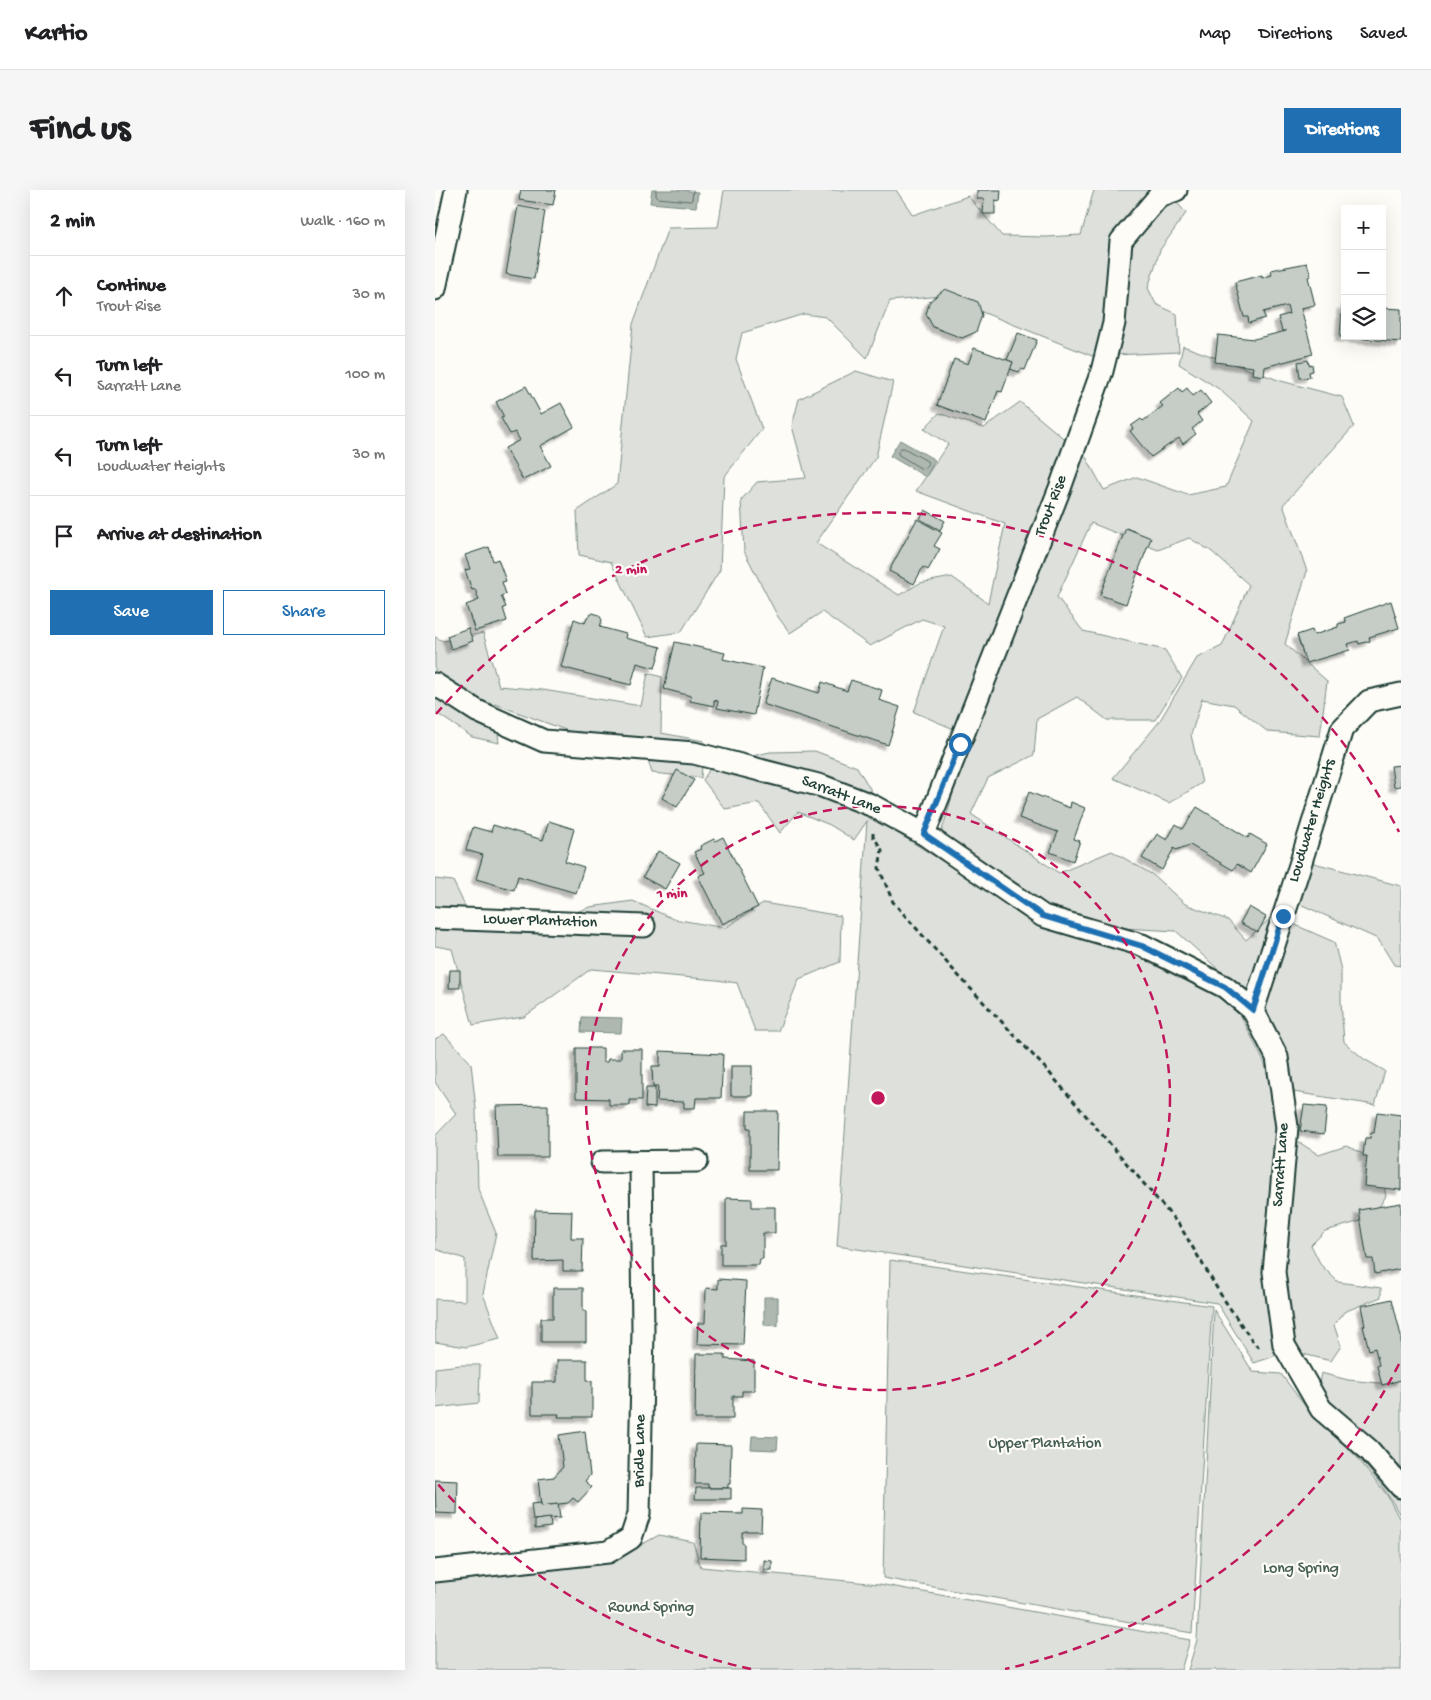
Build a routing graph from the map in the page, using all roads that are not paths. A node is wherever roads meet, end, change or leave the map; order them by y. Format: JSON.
{"nodes":[{"id":1,"x":456,"y":190,"type":"edge"},
{"id":2,"x":1176,"y":190,"type":"edge"},
{"id":3,"x":435,"y":289,"type":"edge"},
{"id":4,"x":435,"y":684,"type":"edge"},
{"id":5,"x":1401,"y":694,"type":"edge"},
{"id":6,"x":924,"y":834,"type":"junction"},
{"id":7,"x":435,"y":918,"type":"edge"},
{"id":8,"x":644,"y":926,"type":"dead end"},
{"id":9,"x":1253,"y":1010,"type":"junction"},
{"id":10,"x":697,"y":1161,"type":"dead end"},
{"id":11,"x":602,"y":1162,"type":"dead end"},
{"id":12,"x":641,"y":1162,"type":"junction"},
{"id":13,"x":1401,"y":1487,"type":"edge"},
{"id":14,"x":435,"y":1571,"type":"edge"}],
"edges":[{"from":1,"to":3,"type":"street"},
{"from":2,"to":6,"type":"street","name":"Trout Rise"},
{"from":4,"to":6,"type":"street","name":"Sarratt Lane"},
{"from":5,"to":9,"type":"street","name":"Loudwater Heights"},
{"from":6,"to":9,"type":"street","name":"Sarratt Lane"},
{"from":7,"to":8,"type":"street","name":"Lower Plantation"},
{"from":9,"to":13,"type":"street","name":"Sarratt Lane"},
{"from":10,"to":12,"type":"street"},
{"from":11,"to":12,"type":"street"},
{"from":12,"to":14,"type":"street","name":"Bridle Lane"}]}
